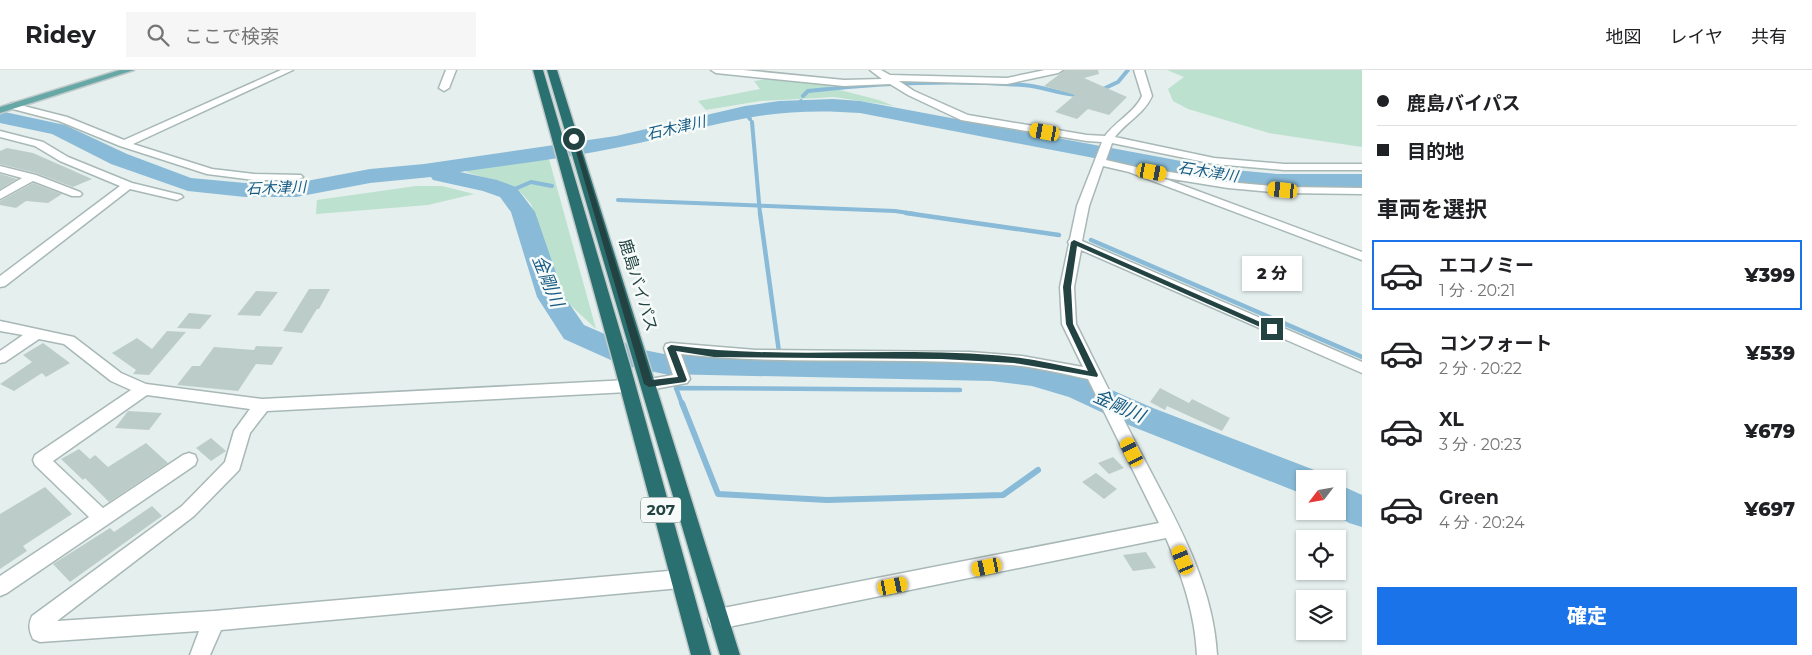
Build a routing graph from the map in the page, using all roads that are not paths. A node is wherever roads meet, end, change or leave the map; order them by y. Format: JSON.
{"nodes":[{"id":1,"x":129,"y":70,"type":"edge"},
{"id":2,"x":288,"y":70,"type":"edge"},
{"id":3,"x":451,"y":70,"type":"edge"},
{"id":4,"x":538,"y":70,"type":"edge"},
{"id":5,"x":552,"y":70,"type":"edge"},
{"id":6,"x":716,"y":70,"type":"edge"},
{"id":7,"x":875,"y":70,"type":"edge"},
{"id":8,"x":1058,"y":70,"type":"edge"},
{"id":9,"x":1138,"y":70,"type":"edge"},
{"id":10,"x":893,"y":82,"type":"junction"},
{"id":11,"x":444,"y":88,"type":"dead end"},
{"id":12,"x":12,"y":106,"type":"junction"},
{"id":13,"x":0,"y":110,"type":"edge"},
{"id":14,"x":0,"y":134,"type":"edge"},
{"id":15,"x":16,"y":137,"type":"junction"},
{"id":16,"x":1108,"y":139,"type":"junction"},
{"id":17,"x":124,"y":144,"type":"junction"},
{"id":18,"x":0,"y":145,"type":"edge"},
{"id":19,"x":1100,"y":161,"type":"junction"},
{"id":20,"x":1362,"y":167,"type":"edge"},
{"id":21,"x":0,"y":169,"type":"edge"},
{"id":22,"x":1132,"y":169,"type":"junction"},
{"id":23,"x":32,"y":177,"type":"junction"},
{"id":24,"x":297,"y":177,"type":"dead end"},
{"id":25,"x":128,"y":185,"type":"junction"},
{"id":26,"x":1362,"y":192,"type":"edge"},
{"id":27,"x":76,"y":194,"type":"dead end"},
{"id":28,"x":0,"y":196,"type":"edge"},
{"id":29,"x":177,"y":197,"type":"dead end"},
{"id":30,"x":1074,"y":242,"type":"junction"},
{"id":31,"x":1362,"y":256,"type":"edge"},
{"id":32,"x":0,"y":283,"type":"edge"},
{"id":33,"x":0,"y":326,"type":"edge"},
{"id":34,"x":37,"y":333,"type":"junction"},
{"id":35,"x":0,"y":358,"type":"edge"},
{"id":36,"x":1362,"y":368,"type":"edge"},
{"id":37,"x":647,"y":379,"type":"junction"},
{"id":38,"x":1097,"y":380,"type":"junction"},
{"id":39,"x":628,"y":386,"type":"junction"},
{"id":40,"x":144,"y":389,"type":"junction"},
{"id":41,"x":262,"y":405,"type":"junction"},
{"id":42,"x":189,"y":460,"type":"dead end"},
{"id":43,"x":102,"y":518,"type":"junction"},
{"id":44,"x":1170,"y":529,"type":"junction"},
{"id":45,"x":680,"y":579,"type":"junction"},
{"id":46,"x":0,"y":587,"type":"edge"},
{"id":47,"x":718,"y":619,"type":"junction"},
{"id":48,"x":214,"y":621,"type":"junction"},
{"id":49,"x":200,"y":655,"type":"edge"},
{"id":50,"x":701,"y":655,"type":"edge"},
{"id":51,"x":730,"y":655,"type":"edge"},
{"id":52,"x":1207,"y":655,"type":"edge"}],
"edges":[{"from":1,"to":12,"type":"main road"},
{"from":2,"to":17,"type":"street"},
{"from":3,"to":11,"type":"street"},
{"from":4,"to":39,"type":"highway","number":"207"},
{"from":5,"to":37,"type":"highway","name":"鹿島バイパス","number":"207"},
{"from":6,"to":10,"type":"street"},
{"from":7,"to":10,"type":"street"},
{"from":8,"to":10,"type":"street"},
{"from":9,"to":16,"type":"street"},
{"from":10,"to":16,"type":"street"},
{"from":12,"to":13,"type":"main road"},
{"from":12,"to":17,"type":"street"},
{"from":14,"to":15,"type":"street"},
{"from":15,"to":18,"type":"street"},
{"from":15,"to":25,"type":"street"},
{"from":16,"to":19,"type":"street"},
{"from":16,"to":20,"type":"street"},
{"from":17,"to":24,"type":"street"},
{"from":19,"to":22,"type":"street"},
{"from":19,"to":30,"type":"street"},
{"from":21,"to":23,"type":"street"},
{"from":22,"to":26,"type":"street"},
{"from":22,"to":31,"type":"street"},
{"from":23,"to":27,"type":"street"},
{"from":23,"to":28,"type":"street"},
{"from":25,"to":29,"type":"street"},
{"from":25,"to":32,"type":"street"},
{"from":30,"to":36,"type":"street"},
{"from":30,"to":38,"type":"street"},
{"from":33,"to":34,"type":"street"},
{"from":34,"to":35,"type":"street"},
{"from":34,"to":40,"type":"street"},
{"from":37,"to":38,"type":"street"},
{"from":37,"to":47,"type":"highway","name":"鹿島バイパス","number":"207"},
{"from":38,"to":44,"type":"street"},
{"from":39,"to":41,"type":"street"},
{"from":39,"to":45,"type":"highway","number":"207"},
{"from":40,"to":41,"type":"street"},
{"from":40,"to":43,"type":"street"},
{"from":41,"to":48,"type":"street"},
{"from":42,"to":43,"type":"street"},
{"from":43,"to":46,"type":"street"},
{"from":44,"to":47,"type":"street"},
{"from":44,"to":52,"type":"street"},
{"from":45,"to":48,"type":"street"},
{"from":45,"to":50,"type":"highway","number":"207"},
{"from":47,"to":51,"type":"highway","name":"鹿島バイパス","number":"207"},
{"from":48,"to":49,"type":"street"}]}
